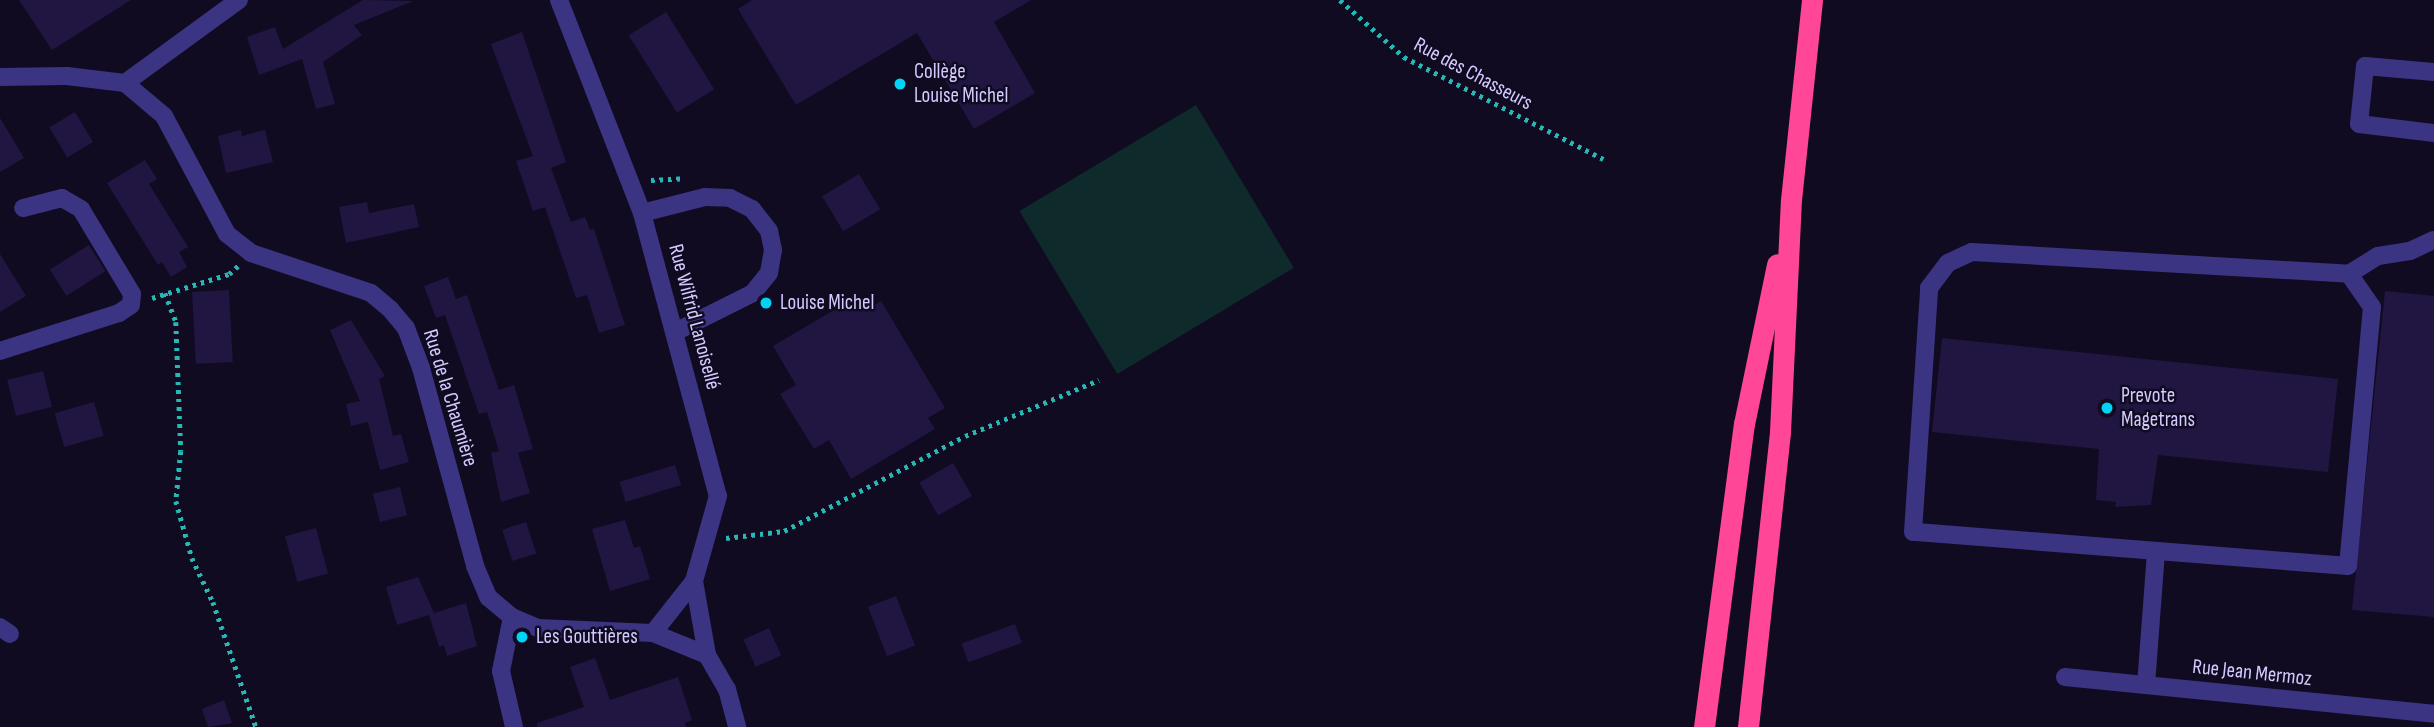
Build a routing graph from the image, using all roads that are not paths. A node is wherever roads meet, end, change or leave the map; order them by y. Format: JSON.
{"nodes":[{"id":1,"x":239,"y":0,"type":"edge"},
{"id":2,"x":559,"y":0,"type":"edge"},
{"id":3,"x":1812,"y":0,"type":"edge"},
{"id":4,"x":2434,"y":72,"type":"edge"},
{"id":5,"x":0,"y":77,"type":"edge"},
{"id":6,"x":125,"y":83,"type":"junction"},
{"id":7,"x":2434,"y":132,"type":"edge"},
{"id":8,"x":1791,"y":200,"type":"junction"},
{"id":9,"x":23,"y":208,"type":"dead end"},
{"id":10,"x":642,"y":213,"type":"junction"},
{"id":11,"x":2434,"y":240,"type":"edge"},
{"id":12,"x":2348,"y":274,"type":"junction"},
{"id":13,"x":675,"y":332,"type":"junction"},
{"id":14,"x":0,"y":351,"type":"edge"},
{"id":15,"x":2156,"y":551,"type":"junction"},
{"id":16,"x":694,"y":581,"type":"junction"},
{"id":17,"x":512,"y":617,"type":"junction"},
{"id":18,"x":653,"y":633,"type":"junction"},
{"id":19,"x":707,"y":656,"type":"junction"},
{"id":20,"x":2065,"y":677,"type":"dead end"},
{"id":21,"x":2146,"y":685,"type":"junction"},
{"id":22,"x":2434,"y":714,"type":"edge"},
{"id":23,"x":514,"y":727,"type":"edge"},
{"id":24,"x":737,"y":727,"type":"edge"},
{"id":25,"x":1704,"y":727,"type":"edge"},
{"id":26,"x":1748,"y":727,"type":"edge"}],
"edges":[{"from":1,"to":6,"type":"street"},
{"from":2,"to":10,"type":"street","name":"Rue Wilfrid Lanoisellé"},
{"from":3,"to":8,"type":"highway"},
{"from":4,"to":7,"type":"street"},
{"from":5,"to":6,"type":"street"},
{"from":6,"to":17,"type":"street","name":"Rue de la Chaumière"},
{"from":8,"to":25,"type":"highway"},
{"from":8,"to":26,"type":"highway"},
{"from":9,"to":14,"type":"street"},
{"from":10,"to":13,"type":"street","name":"Rue Wilfrid Lanoisellé"},
{"from":10,"to":13,"type":"street"},
{"from":11,"to":12,"type":"street"},
{"from":12,"to":15,"type":"street"},
{"from":12,"to":15,"type":"street"},
{"from":13,"to":16,"type":"street","name":"Rue Wilfrid Lanoisellé"},
{"from":15,"to":21,"type":"street"},
{"from":16,"to":18,"type":"street"},
{"from":16,"to":19,"type":"street","name":"Rue Wilfrid Lanoisellé"},
{"from":17,"to":18,"type":"street","name":"Rue de la Chaumière"},
{"from":17,"to":23,"type":"street"},
{"from":18,"to":19,"type":"street","name":"Rue de la Chaumière"},
{"from":19,"to":24,"type":"street"},
{"from":20,"to":21,"type":"street","name":"Rue Jean Mermoz"},
{"from":21,"to":22,"type":"street","name":"Rue Jean Mermoz"}]}
